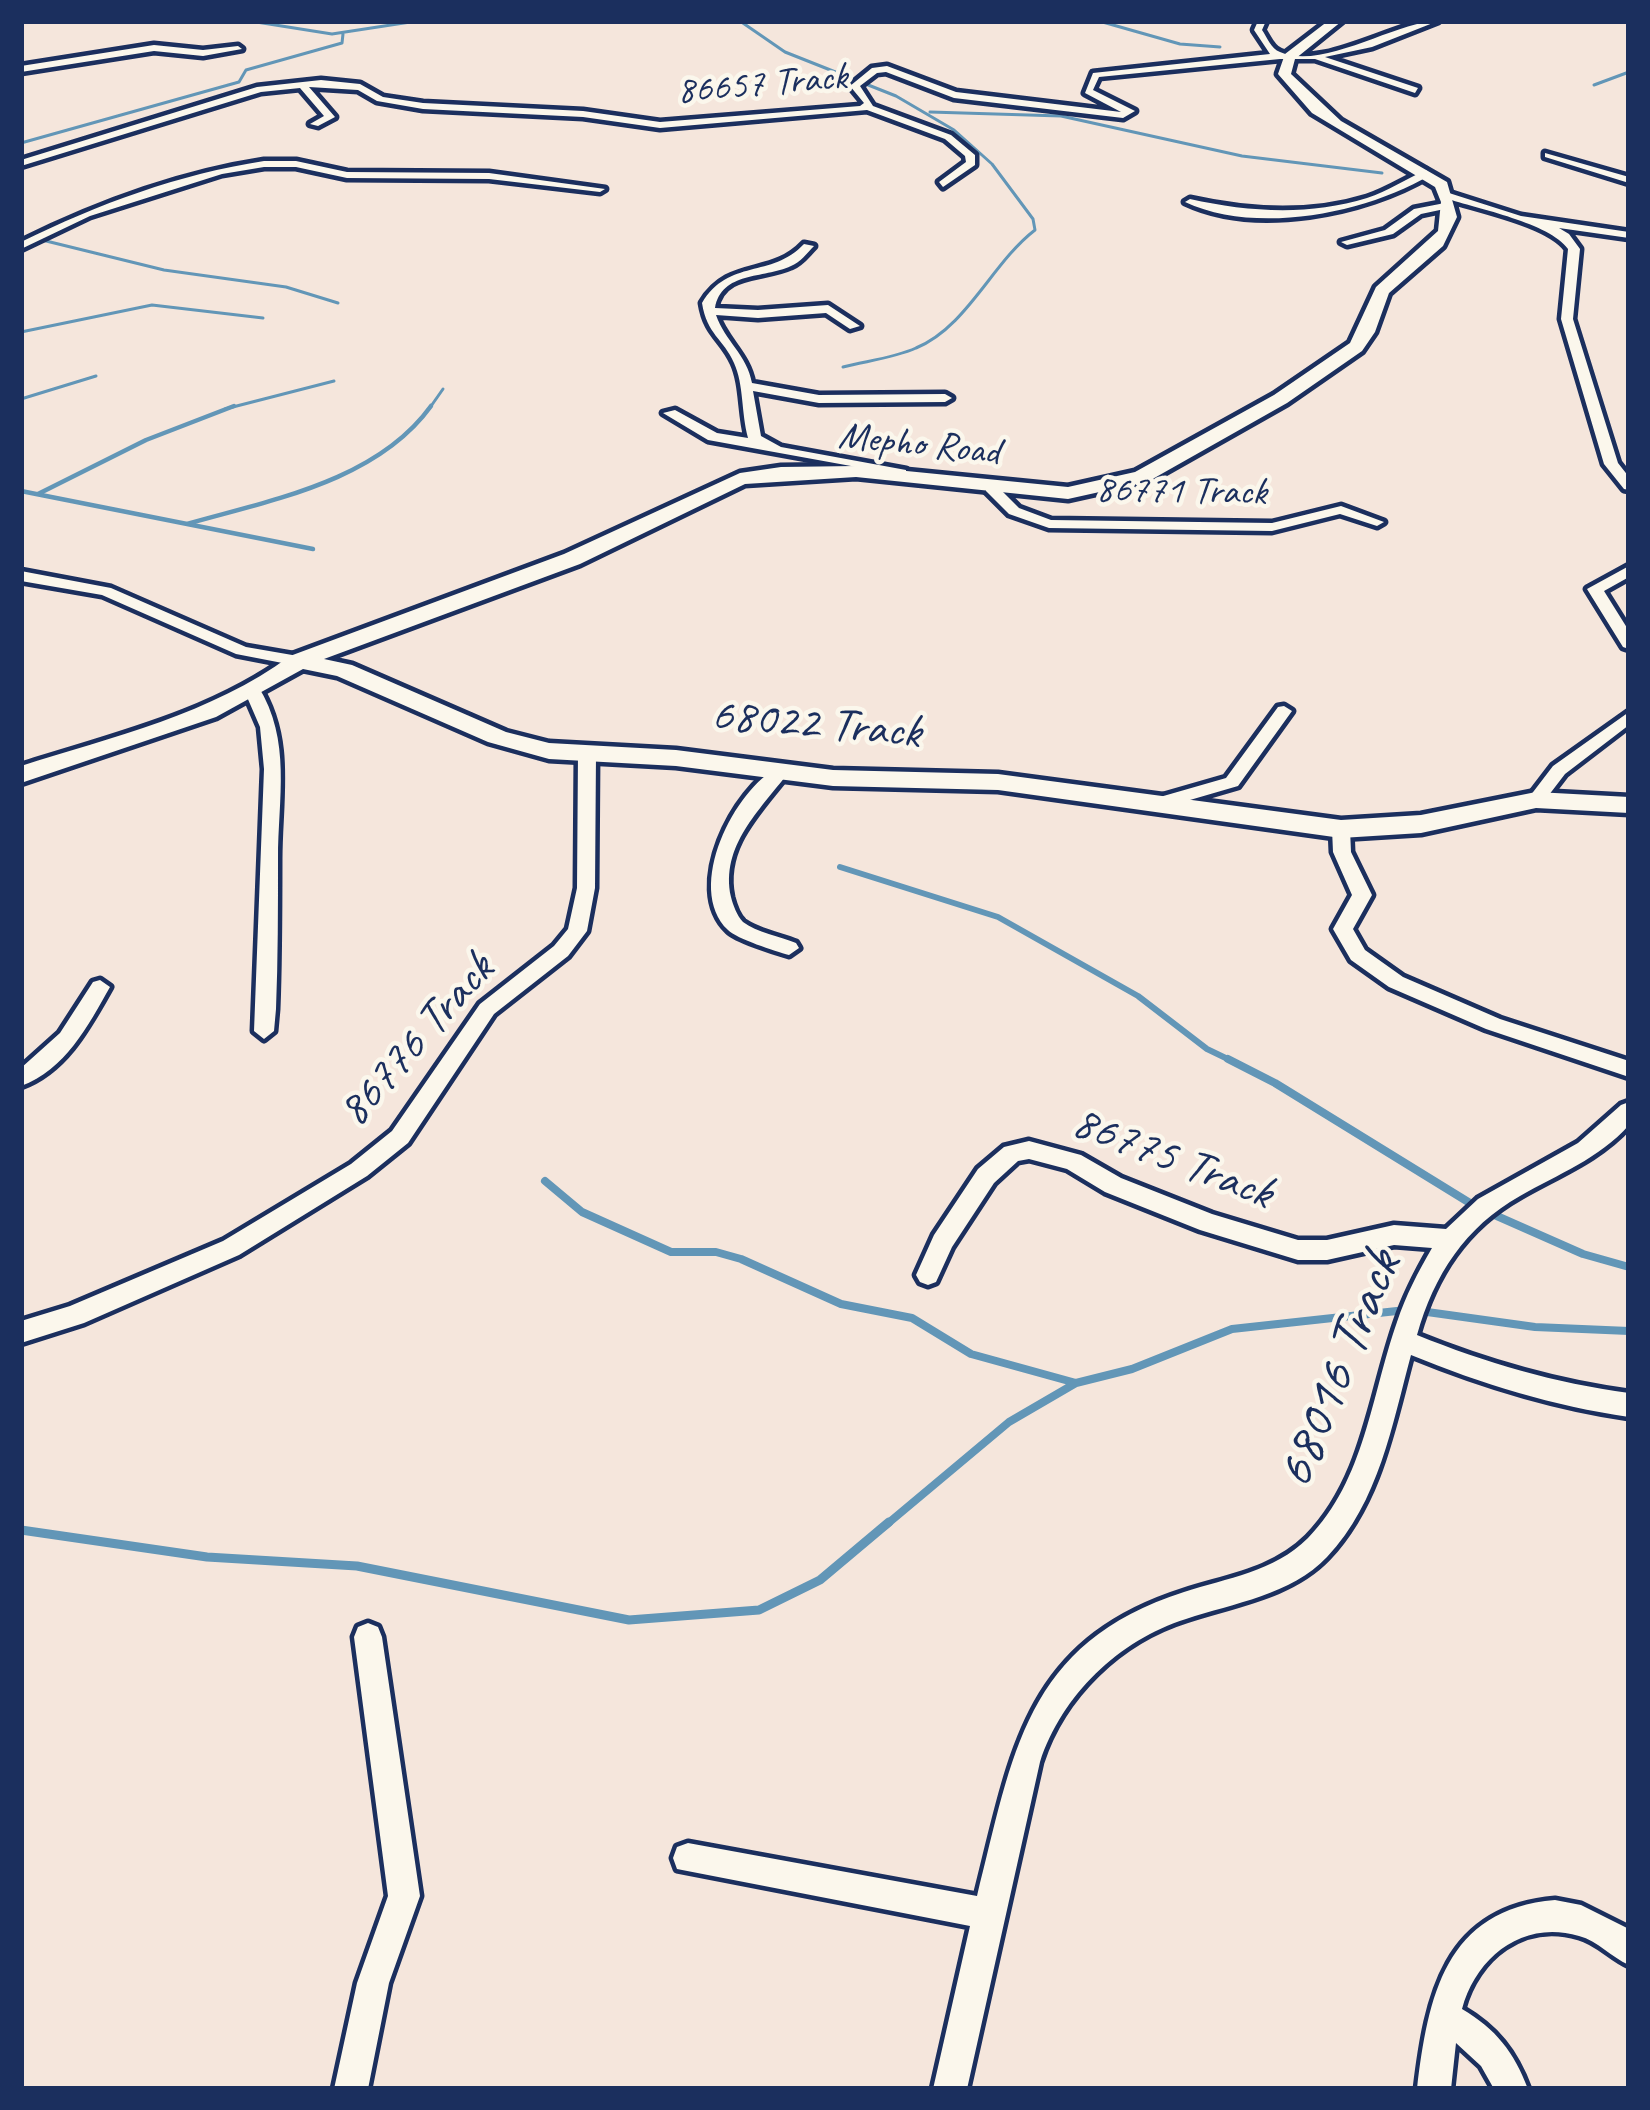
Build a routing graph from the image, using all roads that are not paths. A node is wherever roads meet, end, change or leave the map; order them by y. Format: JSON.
{"nodes":[{"id":1,"x":1262,"y":21,"type":"edge"},
{"id":2,"x":1336,"y":21,"type":"edge"},
{"id":3,"x":1434,"y":21,"type":"edge"},
{"id":4,"x":238,"y":50,"type":"dead end"},
{"id":5,"x":1285,"y":56,"type":"junction"},
{"id":6,"x":1317,"y":57,"type":"junction"},
{"id":7,"x":21,"y":69,"type":"edge"},
{"id":8,"x":302,"y":85,"type":"junction"},
{"id":9,"x":1415,"y":90,"type":"dead end"},
{"id":10,"x":867,"y":107,"type":"junction"},
{"id":11,"x":314,"y":124,"type":"dead end"},
{"id":12,"x":1549,"y":154,"type":"dead end"},
{"id":13,"x":21,"y":163,"type":"edge"},
{"id":14,"x":1426,"y":173,"type":"junction"},
{"id":15,"x":1629,"y":180,"type":"edge"},
{"id":16,"x":943,"y":184,"type":"dead end"},
{"id":17,"x":600,"y":189,"type":"dead end"},
{"id":18,"x":1449,"y":200,"type":"junction"},
{"id":19,"x":1190,"y":202,"type":"dead end"},
{"id":20,"x":1540,"y":222,"type":"junction"},
{"id":21,"x":1629,"y":237,"type":"edge"},
{"id":22,"x":1347,"y":242,"type":"dead end"},
{"id":23,"x":21,"y":246,"type":"edge"},
{"id":24,"x":808,"y":246,"type":"dead end"},
{"id":25,"x":709,"y":310,"type":"junction"},
{"id":26,"x":854,"y":326,"type":"dead end"},
{"id":27,"x":743,"y":385,"type":"junction"},
{"id":28,"x":945,"y":398,"type":"dead end"},
{"id":29,"x":670,"y":413,"type":"dead end"},
{"id":30,"x":760,"y":444,"type":"junction"},
{"id":31,"x":901,"y":473,"type":"junction"},
{"id":32,"x":1629,"y":486,"type":"edge"},
{"id":33,"x":991,"y":488,"type":"junction"},
{"id":34,"x":1378,"y":522,"type":"dead end"},
{"id":35,"x":1049,"y":524,"type":"junction"},
{"id":36,"x":1243,"y":542,"type":"dead end"},
{"id":37,"x":1629,"y":571,"type":"edge"},
{"id":38,"x":21,"y":576,"type":"edge"},
{"id":39,"x":1629,"y":644,"type":"edge"},
{"id":40,"x":298,"y":662,"type":"junction"},
{"id":41,"x":252,"y":690,"type":"junction"},
{"id":42,"x":1284,"y":711,"type":"dead end"},
{"id":43,"x":1629,"y":717,"type":"edge"},
{"id":44,"x":587,"y":754,"type":"junction"},
{"id":45,"x":779,"y":773,"type":"junction"},
{"id":46,"x":21,"y":775,"type":"edge"},
{"id":47,"x":1536,"y":800,"type":"junction"},
{"id":48,"x":1159,"y":803,"type":"junction"},
{"id":49,"x":1629,"y":806,"type":"edge"},
{"id":50,"x":1341,"y":830,"type":"junction"},
{"id":51,"x":789,"y":948,"type":"dead end"},
{"id":52,"x":100,"y":987,"type":"dead end"},
{"id":53,"x":264,"y":1031,"type":"dead end"},
{"id":54,"x":1629,"y":1069,"type":"edge"},
{"id":55,"x":21,"y":1078,"type":"edge"},
{"id":56,"x":1629,"y":1111,"type":"edge"},
{"id":57,"x":1450,"y":1239,"type":"junction"},
{"id":58,"x":928,"y":1276,"type":"dead end"},
{"id":59,"x":21,"y":1332,"type":"edge"},
{"id":60,"x":1405,"y":1341,"type":"junction"},
{"id":61,"x":1629,"y":1405,"type":"edge"},
{"id":62,"x":368,"y":1637,"type":"dead end"},
{"id":63,"x":688,"y":1858,"type":"dead end"},
{"id":64,"x":989,"y":1914,"type":"junction"},
{"id":65,"x":1629,"y":1949,"type":"edge"},
{"id":66,"x":1443,"y":2017,"type":"junction"},
{"id":67,"x":351,"y":2089,"type":"edge"},
{"id":68,"x":950,"y":2089,"type":"edge"},
{"id":69,"x":1434,"y":2089,"type":"edge"},
{"id":70,"x":1511,"y":2089,"type":"edge"}],
"edges":[{"from":1,"to":5,"type":"street"},
{"from":2,"to":5,"type":"street"},
{"from":3,"to":6,"type":"street"},
{"from":4,"to":7,"type":"street"},
{"from":5,"to":6,"type":"street"},
{"from":5,"to":10,"type":"street","name":"86657 Track"},
{"from":5,"to":14,"type":"street"},
{"from":6,"to":9,"type":"street"},
{"from":8,"to":10,"type":"street","name":"86657 Track"},
{"from":8,"to":11,"type":"street"},
{"from":8,"to":13,"type":"street"},
{"from":10,"to":16,"type":"street"},
{"from":12,"to":15,"type":"street"},
{"from":14,"to":18,"type":"street"},
{"from":14,"to":19,"type":"street"},
{"from":17,"to":23,"type":"street"},
{"from":18,"to":20,"type":"street"},
{"from":18,"to":22,"type":"street"},
{"from":18,"to":33,"type":"street","name":"Mepho Road"},
{"from":20,"to":21,"type":"street"},
{"from":20,"to":32,"type":"street"},
{"from":24,"to":25,"type":"street"},
{"from":25,"to":26,"type":"street"},
{"from":25,"to":27,"type":"street"},
{"from":27,"to":28,"type":"street"},
{"from":27,"to":30,"type":"street"},
{"from":29,"to":30,"type":"street"},
{"from":30,"to":31,"type":"street"},
{"from":31,"to":33,"type":"street","name":"Mepho Road"},
{"from":31,"to":40,"type":"street","name":"Mepho Road"},
{"from":33,"to":35,"type":"street","name":"86771 Track"},
{"from":34,"to":35,"type":"street","name":"86771 Track"},
{"from":35,"to":36,"type":"street"},
{"from":37,"to":39,"type":"street"},
{"from":38,"to":40,"type":"street","name":"68022 Track"},
{"from":40,"to":41,"type":"street","name":"Mepho Road"},
{"from":40,"to":44,"type":"street","name":"68022 Track"},
{"from":41,"to":46,"type":"street","name":"Mepho Road"},
{"from":41,"to":53,"type":"street"},
{"from":42,"to":48,"type":"street"},
{"from":43,"to":47,"type":"street"},
{"from":44,"to":45,"type":"street","name":"68022 Track"},
{"from":44,"to":59,"type":"street","name":"86776 Track"},
{"from":45,"to":48,"type":"street","name":"68022 Track"},
{"from":45,"to":51,"type":"street"},
{"from":47,"to":49,"type":"street","name":"68022 Track"},
{"from":47,"to":50,"type":"street","name":"68022 Track"},
{"from":48,"to":50,"type":"street","name":"68022 Track"},
{"from":50,"to":54,"type":"street"},
{"from":52,"to":55,"type":"street"},
{"from":56,"to":57,"type":"street","name":"68016 Track"},
{"from":57,"to":58,"type":"street","name":"86775 Track"},
{"from":57,"to":60,"type":"street","name":"68016 Track"},
{"from":60,"to":61,"type":"street"},
{"from":60,"to":64,"type":"street","name":"68016 Track"},
{"from":62,"to":67,"type":"street"},
{"from":63,"to":64,"type":"street"},
{"from":64,"to":68,"type":"street","name":"68016 Track"},
{"from":65,"to":66,"type":"street"},
{"from":66,"to":69,"type":"street"},
{"from":66,"to":70,"type":"street"}]}
